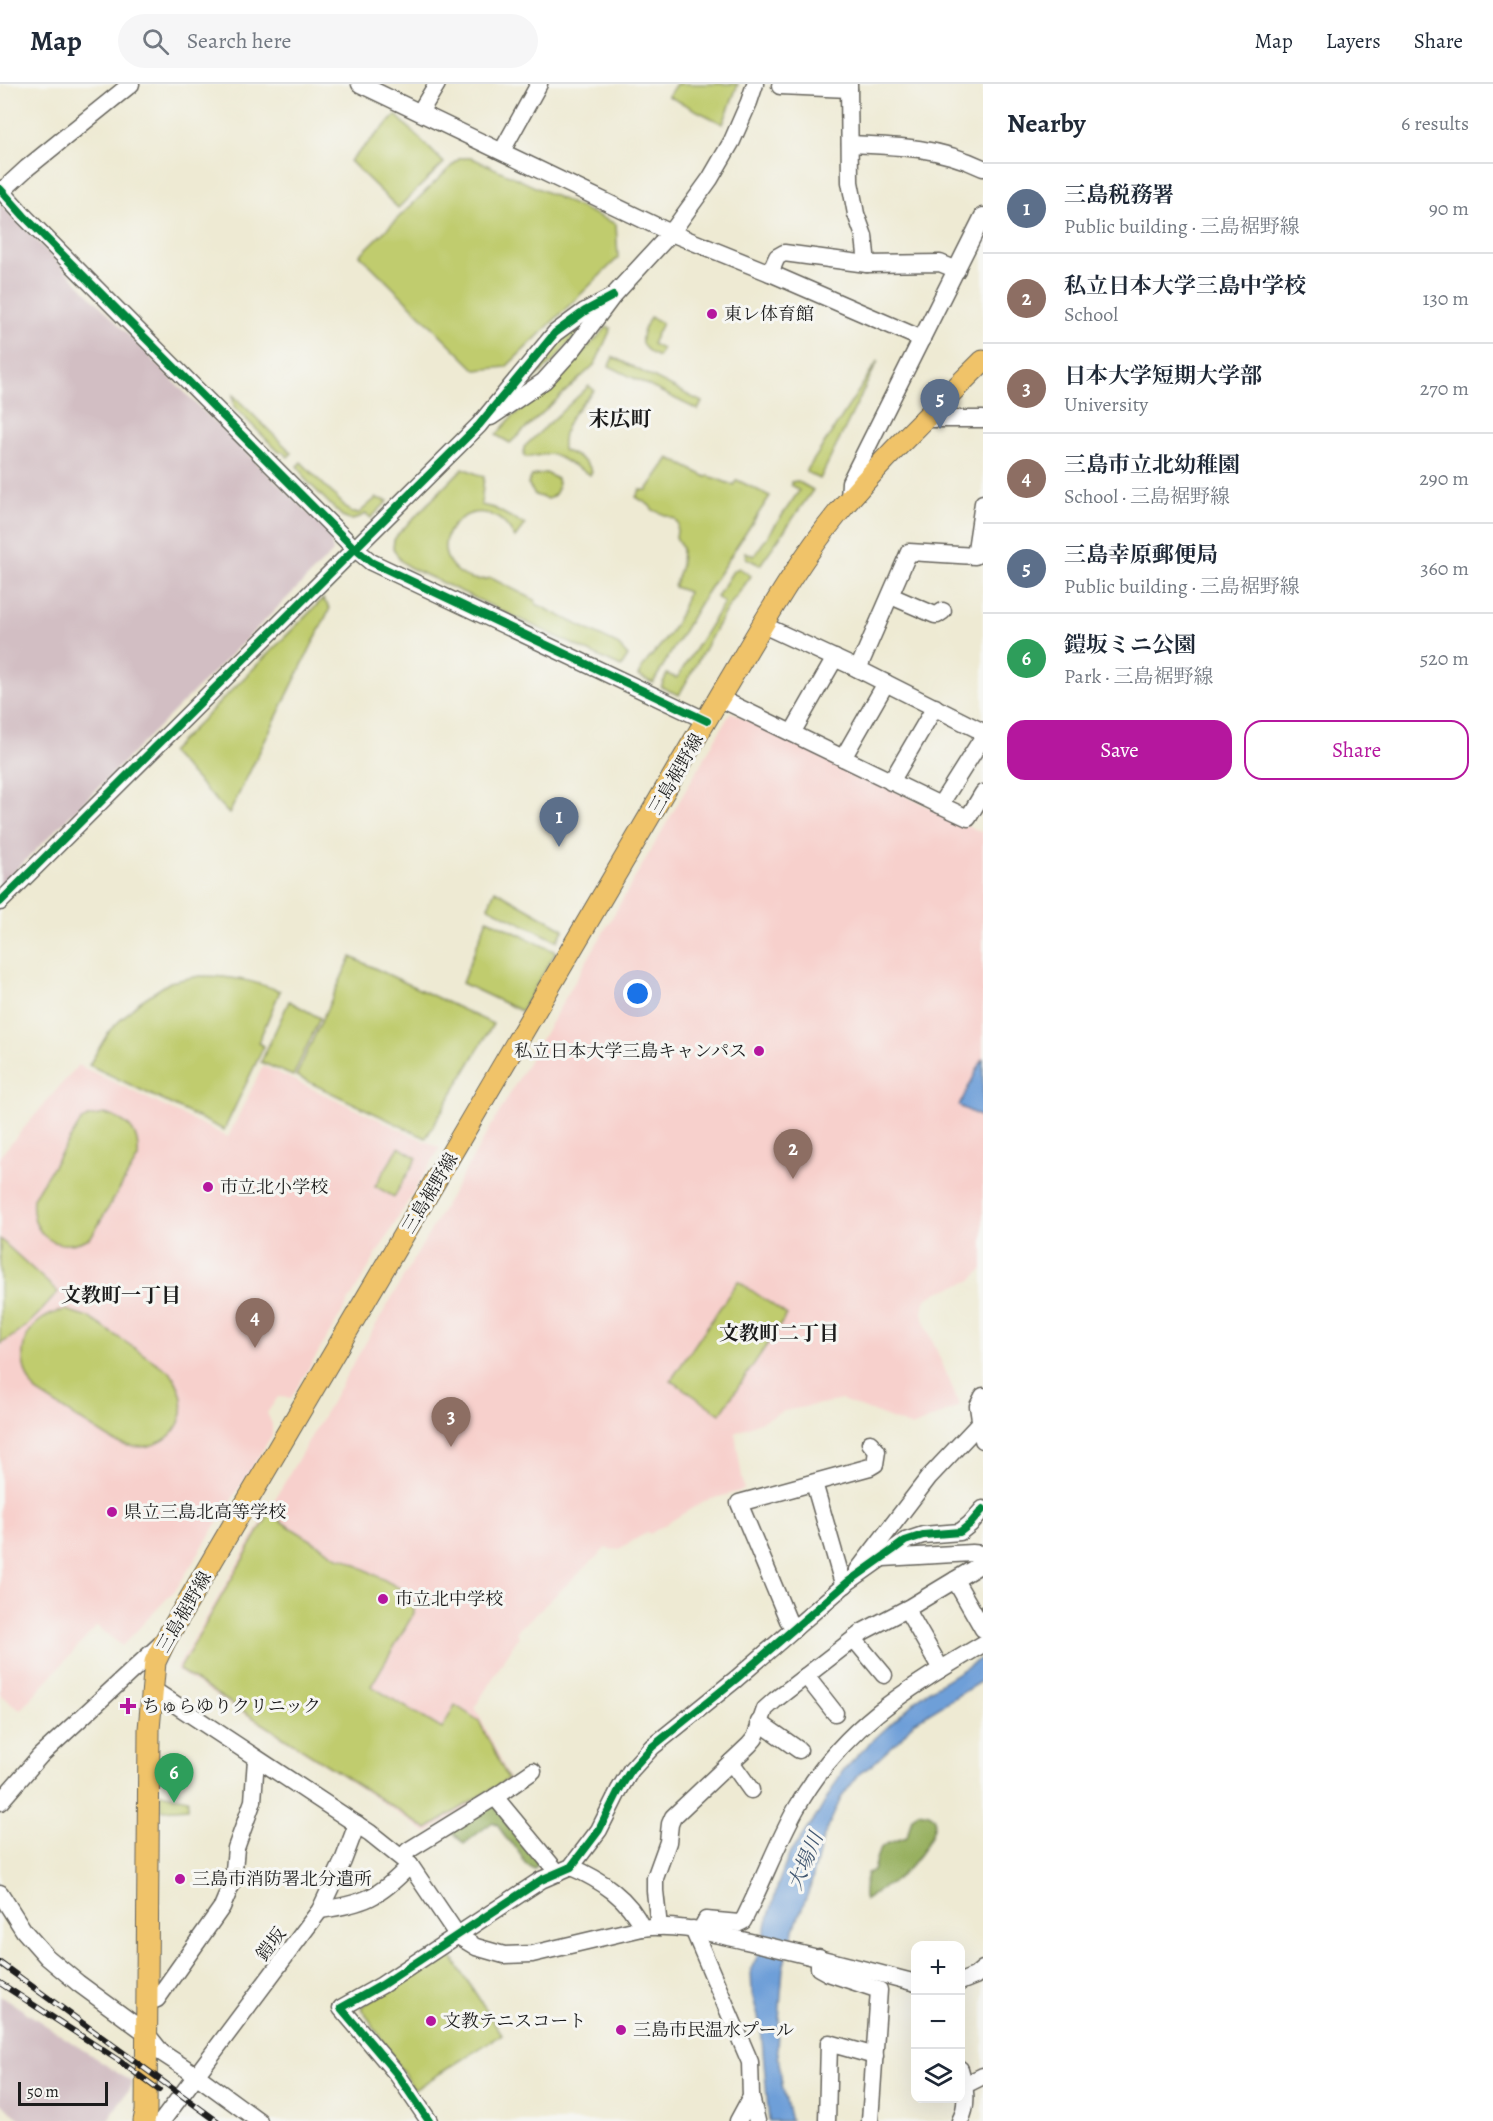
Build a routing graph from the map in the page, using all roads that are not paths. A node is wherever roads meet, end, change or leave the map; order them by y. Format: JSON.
{"nodes":[{"id":1,"x":131,"y":84,"type":"edge"},
{"id":2,"x":360,"y":84,"type":"edge"},
{"id":3,"x":437,"y":84,"type":"edge"},
{"id":4,"x":540,"y":84,"type":"edge"},
{"id":5,"x":755,"y":84,"type":"edge"},
{"id":6,"x":780,"y":86,"type":"dead end"},
{"id":7,"x":849,"y":86,"type":"edge"},
{"id":8,"x":420,"y":112,"type":"junction"},
{"id":9,"x":850,"y":144,"type":"junction"},
{"id":10,"x":502,"y":151,"type":"junction"},
{"id":11,"x":983,"y":168,"type":"edge"},
{"id":12,"x":1,"y":190,"type":"edge"},
{"id":13,"x":983,"y":216,"type":"edge"},
{"id":14,"x":671,"y":233,"type":"junction"},
{"id":15,"x":867,"y":264,"type":"junction"},
{"id":16,"x":957,"y":270,"type":"junction"},
{"id":17,"x":771,"y":273,"type":"junction"},
{"id":18,"x":613,"y":296,"type":"junction"},
{"id":19,"x":922,"y":339,"type":"junction"},
{"id":20,"x":983,"y":361,"type":"edge"},
{"id":21,"x":925,"y":419,"type":"junction"},
{"id":22,"x":983,"y":419,"type":"edge"},
{"id":23,"x":479,"y":424,"type":"junction"},
{"id":24,"x":849,"y":500,"type":"junction"},
{"id":25,"x":983,"y":503,"type":"edge"},
{"id":26,"x":354,"y":548,"type":"junction"},
{"id":27,"x":891,"y":596,"type":"junction"},
{"id":28,"x":943,"y":611,"type":"dead end"},
{"id":29,"x":763,"y":625,"type":"junction"},
{"id":30,"x":835,"y":658,"type":"junction"},
{"id":31,"x":858,"y":669,"type":"junction"},
{"id":32,"x":886,"y":683,"type":"junction"},
{"id":33,"x":719,"y":698,"type":"junction"},
{"id":34,"x":935,"y":707,"type":"junction"},
{"id":35,"x":707,"y":721,"type":"junction"},
{"id":36,"x":983,"y":732,"type":"edge"},
{"id":37,"x":792,"y":733,"type":"junction"},
{"id":38,"x":983,"y":737,"type":"edge"},
{"id":39,"x":843,"y":758,"type":"junction"},
{"id":40,"x":891,"y":782,"type":"junction"},
{"id":41,"x":983,"y":793,"type":"edge"},
{"id":42,"x":940,"y":805,"type":"junction"},
{"id":43,"x":0,"y":902,"type":"edge"},
{"id":44,"x":983,"y":1396,"type":"edge"},
{"id":45,"x":982,"y":1432,"type":"edge"},
{"id":46,"x":870,"y":1443,"type":"dead end"},
{"id":47,"x":814,"y":1483,"type":"junction"},
{"id":48,"x":983,"y":1509,"type":"edge"},
{"id":49,"x":983,"y":1554,"type":"edge"},
{"id":50,"x":883,"y":1558,"type":"junction"},
{"id":51,"x":983,"y":1563,"type":"edge"},
{"id":52,"x":955,"y":1580,"type":"junction"},
{"id":53,"x":847,"y":1584,"type":"junction"},
{"id":54,"x":907,"y":1610,"type":"junction"},
{"id":55,"x":795,"y":1628,"type":"junction"},
{"id":56,"x":983,"y":1629,"type":"edge"},
{"id":57,"x":854,"y":1639,"type":"junction"},
{"id":58,"x":165,"y":1641,"type":"junction"},
{"id":59,"x":983,"y":1644,"type":"edge"},
{"id":60,"x":941,"y":1669,"type":"junction"},
{"id":61,"x":884,"y":1675,"type":"dead end"},
{"id":62,"x":806,"y":1676,"type":"junction"},
{"id":63,"x":152,"y":1689,"type":"junction"},
{"id":64,"x":835,"y":1713,"type":"dead end"},
{"id":65,"x":759,"y":1722,"type":"junction"},
{"id":66,"x":799,"y":1750,"type":"dead end"},
{"id":67,"x":256,"y":1759,"type":"junction"},
{"id":68,"x":731,"y":1762,"type":"junction"},
{"id":69,"x":533,"y":1771,"type":"dead end"},
{"id":70,"x":751,"y":1790,"type":"dead end"},
{"id":71,"x":495,"y":1797,"type":"junction"},
{"id":72,"x":0,"y":1802,"type":"edge"},
{"id":73,"x":357,"y":1824,"type":"junction"},
{"id":74,"x":406,"y":1861,"type":"junction"},
{"id":75,"x":565,"y":1870,"type":"junction"},
{"id":76,"x":0,"y":1893,"type":"edge"},
{"id":77,"x":320,"y":1910,"type":"junction"},
{"id":78,"x":650,"y":1927,"type":"junction"},
{"id":79,"x":696,"y":1930,"type":"junction"},
{"id":80,"x":458,"y":1936,"type":"junction"},
{"id":81,"x":819,"y":1957,"type":"junction"},
{"id":82,"x":983,"y":1969,"type":"edge"},
{"id":83,"x":965,"y":1980,"type":"edge"},
{"id":84,"x":911,"y":1982,"type":"edge"},
{"id":85,"x":146,"y":2003,"type":"junction"},
{"id":86,"x":146,"y":2033,"type":"junction"},
{"id":87,"x":875,"y":2056,"type":"junction"},
{"id":88,"x":196,"y":2075,"type":"junction"},
{"id":89,"x":983,"y":2076,"type":"edge"},
{"id":90,"x":965,"y":2077,"type":"edge"},
{"id":91,"x":965,"y":2096,"type":"edge"},
{"id":92,"x":751,"y":2097,"type":"junction"},
{"id":93,"x":144,"y":2121,"type":"edge"},
{"id":94,"x":162,"y":2121,"type":"edge"},
{"id":95,"x":259,"y":2121,"type":"edge"},
{"id":96,"x":429,"y":2121,"type":"edge"},
{"id":97,"x":738,"y":2121,"type":"edge"},
{"id":98,"x":758,"y":2121,"type":"edge"},
{"id":99,"x":827,"y":2121,"type":"edge"},
{"id":100,"x":870,"y":2121,"type":"edge"},
{"id":101,"x":960,"y":2121,"type":"edge"}],
"edges":[{"from":1,"to":12,"type":"street"},
{"from":2,"to":8,"type":"street"},
{"from":3,"to":8,"type":"street"},
{"from":4,"to":10,"type":"street"},
{"from":5,"to":14,"type":"street"},
{"from":6,"to":7,"type":"street"},
{"from":7,"to":9,"type":"street"},
{"from":8,"to":10,"type":"street"},
{"from":9,"to":11,"type":"street"},
{"from":9,"to":15,"type":"street"},
{"from":10,"to":14,"type":"street"},
{"from":12,"to":26,"type":"street"},
{"from":13,"to":16,"type":"street"},
{"from":14,"to":17,"type":"street"},
{"from":14,"to":18,"type":"street"},
{"from":15,"to":16,"type":"street"},
{"from":15,"to":17,"type":"street"},
{"from":16,"to":19,"type":"street"},
{"from":17,"to":19,"type":"street"},
{"from":18,"to":23,"type":"street"},
{"from":18,"to":23,"type":"street"},
{"from":19,"to":24,"type":"street"},
{"from":20,"to":21,"type":"main road","name":"三島裾野線"},
{"from":21,"to":22,"type":"street"},
{"from":21,"to":24,"type":"main road","name":"三島裾野線"},
{"from":23,"to":26,"type":"street"},
{"from":24,"to":29,"type":"main road","name":"三島裾野線"},
{"from":25,"to":27,"type":"street"},
{"from":26,"to":35,"type":"street"},
{"from":26,"to":43,"type":"street"},
{"from":27,"to":28,"type":"street"},
{"from":27,"to":31,"type":"street"},
{"from":29,"to":30,"type":"street"},
{"from":29,"to":33,"type":"main road","name":"三島裾野線"},
{"from":30,"to":31,"type":"street"},
{"from":30,"to":37,"type":"street"},
{"from":31,"to":32,"type":"street"},
{"from":32,"to":34,"type":"street"},
{"from":32,"to":39,"type":"street"},
{"from":33,"to":35,"type":"main road","name":"三島裾野線"},
{"from":33,"to":37,"type":"street"},
{"from":34,"to":36,"type":"street"},
{"from":34,"to":40,"type":"street"},
{"from":35,"to":58,"type":"main road","name":"三島裾野線"},
{"from":37,"to":39,"type":"street"},
{"from":38,"to":42,"type":"street"},
{"from":39,"to":40,"type":"street"},
{"from":40,"to":42,"type":"street"},
{"from":41,"to":42,"type":"street"},
{"from":44,"to":45,"type":"street"},
{"from":45,"to":53,"type":"street"},
{"from":46,"to":47,"type":"street"},
{"from":47,"to":53,"type":"street"},
{"from":47,"to":55,"type":"street"},
{"from":48,"to":50,"type":"street"},
{"from":49,"to":50,"type":"street"},
{"from":50,"to":53,"type":"street"},
{"from":51,"to":52,"type":"street"},
{"from":52,"to":54,"type":"street"},
{"from":52,"to":56,"type":"street"},
{"from":53,"to":55,"type":"street"},
{"from":54,"to":57,"type":"street"},
{"from":54,"to":60,"type":"street"},
{"from":55,"to":75,"type":"street"},
{"from":57,"to":61,"type":"street"},
{"from":57,"to":62,"type":"street"},
{"from":58,"to":63,"type":"main road","name":"三島裾野線"},
{"from":58,"to":72,"type":"street"},
{"from":59,"to":60,"type":"street"},
{"from":60,"to":79,"type":"street"},
{"from":62,"to":64,"type":"street"},
{"from":62,"to":65,"type":"street"},
{"from":63,"to":67,"type":"street"},
{"from":63,"to":85,"type":"main road","name":"三島裾野線"},
{"from":65,"to":66,"type":"street"},
{"from":65,"to":68,"type":"street"},
{"from":67,"to":73,"type":"street"},
{"from":67,"to":85,"type":"street"},
{"from":68,"to":70,"type":"street"},
{"from":68,"to":78,"type":"street"},
{"from":69,"to":71,"type":"street"},
{"from":71,"to":74,"type":"street"},
{"from":71,"to":75,"type":"street"},
{"from":73,"to":74,"type":"street"},
{"from":73,"to":77,"type":"street","name":"鎧坂"},
{"from":74,"to":77,"type":"street"},
{"from":74,"to":80,"type":"street"},
{"from":75,"to":78,"type":"street"},
{"from":75,"to":80,"type":"street"},
{"from":76,"to":86,"type":"street"},
{"from":77,"to":88,"type":"street","name":"鎧坂"},
{"from":78,"to":79,"type":"street"},
{"from":78,"to":80,"type":"street"},
{"from":79,"to":81,"type":"street"},
{"from":79,"to":92,"type":"street"},
{"from":80,"to":96,"type":"street"},
{"from":81,"to":84,"type":"street"},
{"from":81,"to":87,"type":"street"},
{"from":82,"to":83,"type":"street"},
{"from":85,"to":86,"type":"main road","name":"三島裾野線"},
{"from":86,"to":88,"type":"street"},
{"from":86,"to":93,"type":"main road","name":"三島裾野線"},
{"from":87,"to":99,"type":"street"},
{"from":87,"to":100,"type":"street"},
{"from":88,"to":94,"type":"street","name":"鎧坂"},
{"from":88,"to":95,"type":"street"},
{"from":89,"to":90,"type":"street"},
{"from":91,"to":101,"type":"street"},
{"from":92,"to":97,"type":"street"},
{"from":92,"to":98,"type":"street"}]}
